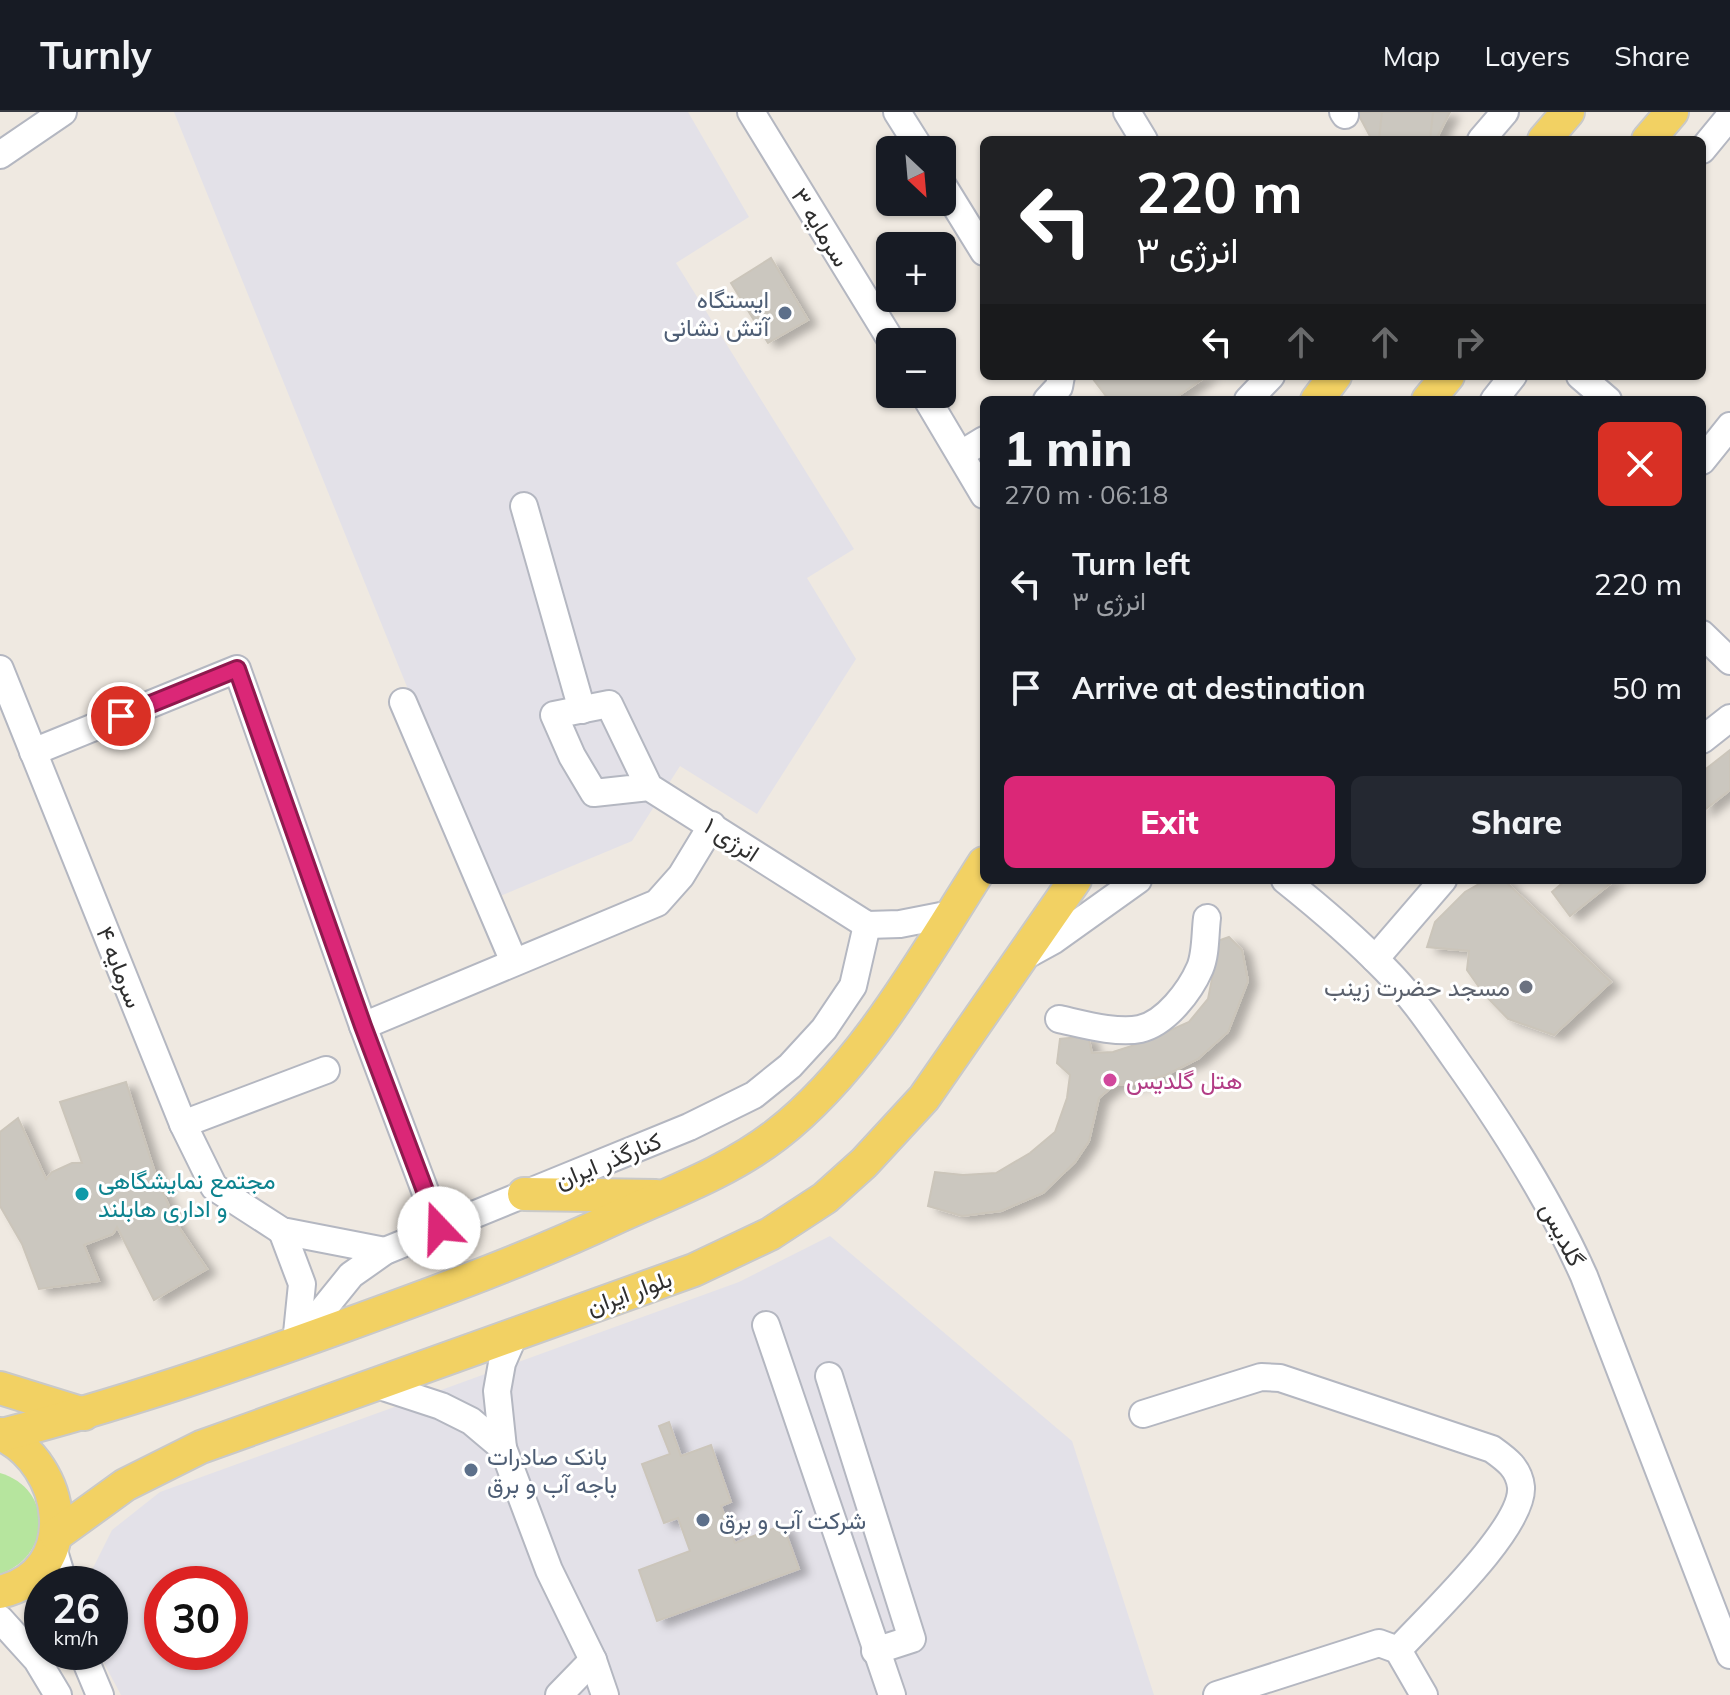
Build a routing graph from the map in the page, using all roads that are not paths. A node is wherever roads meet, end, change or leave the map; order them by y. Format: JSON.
{"nodes":[{"id":1,"x":63,"y":112,"type":"edge"},
{"id":2,"x":751,"y":112,"type":"edge"},
{"id":3,"x":897,"y":112,"type":"edge"},
{"id":4,"x":1127,"y":112,"type":"edge"},
{"id":5,"x":1505,"y":112,"type":"edge"},
{"id":6,"x":1672,"y":112,"type":"edge"},
{"id":7,"x":1681,"y":112,"type":"edge"},
{"id":8,"x":1730,"y":116,"type":"edge"},
{"id":9,"x":912,"y":136,"type":"edge"},
{"id":10,"x":1142,"y":136,"type":"edge"},
{"id":11,"x":1484,"y":136,"type":"edge"},
{"id":12,"x":1651,"y":136,"type":"edge"},
{"id":13,"x":1670,"y":136,"type":"edge"},
{"id":14,"x":1706,"y":145,"type":"edge"},
{"id":15,"x":0,"y":155,"type":"edge"},
{"id":16,"x":956,"y":207,"type":"edge"},
{"id":17,"x":980,"y":246,"type":"edge"},
{"id":18,"x":883,"y":328,"type":"edge"},
{"id":19,"x":1445,"y":380,"type":"edge"},
{"id":20,"x":1510,"y":380,"type":"edge"},
{"id":21,"x":1585,"y":380,"type":"edge"},
{"id":22,"x":1431,"y":396,"type":"edge"},
{"id":23,"x":1497,"y":396,"type":"edge"},
{"id":24,"x":1603,"y":396,"type":"edge"},
{"id":25,"x":933,"y":408,"type":"edge"},
{"id":26,"x":1730,"y":426,"type":"edge"},
{"id":27,"x":980,"y":442,"type":"edge"},
{"id":28,"x":961,"y":454,"type":"junction"},
{"id":29,"x":1706,"y":456,"type":"edge"},
{"id":30,"x":980,"y":488,"type":"edge"},
{"id":31,"x":524,"y":506,"type":"dead end"},
{"id":32,"x":1706,"y":638,"type":"edge"},
{"id":33,"x":1730,"y":661,"type":"edge"},
{"id":34,"x":0,"y":669,"type":"edge"},
{"id":35,"x":403,"y":702,"type":"dead end"},
{"id":36,"x":582,"y":710,"type":"junction"},
{"id":37,"x":1730,"y":718,"type":"edge"},
{"id":38,"x":1706,"y":737,"type":"edge"},
{"id":39,"x":33,"y":752,"type":"junction"},
{"id":40,"x":649,"y":787,"type":"junction"},
{"id":41,"x":712,"y":825,"type":"junction"},
{"id":42,"x":980,"y":869,"type":"edge"},
{"id":43,"x":1072,"y":884,"type":"edge"},
{"id":44,"x":1132,"y":884,"type":"edge"},
{"id":45,"x":1290,"y":884,"type":"edge"},
{"id":46,"x":1420,"y":891,"type":"edge"},
{"id":47,"x":951,"y":914,"type":"junction"},
{"id":48,"x":1207,"y":918,"type":"dead end"},
{"id":49,"x":867,"y":925,"type":"junction"},
{"id":50,"x":1020,"y":959,"type":"junction"},
{"id":51,"x":1375,"y":959,"type":"junction"},
{"id":52,"x":514,"y":962,"type":"junction"},
{"id":53,"x":1059,"y":1019,"type":"dead end"},
{"id":54,"x":363,"y":1026,"type":"junction"},
{"id":55,"x":326,"y":1070,"type":"dead end"},
{"id":56,"x":183,"y":1124,"type":"junction"},
{"id":57,"x":524,"y":1194,"type":"junction"},
{"id":58,"x":663,"y":1196,"type":"junction"},
{"id":59,"x":439,"y":1228,"type":"junction"},
{"id":60,"x":282,"y":1231,"type":"junction"},
{"id":61,"x":385,"y":1251,"type":"junction"},
{"id":62,"x":766,"y":1325,"type":"dead end"},
{"id":63,"x":515,"y":1333,"type":"junction"},
{"id":64,"x":296,"y":1343,"type":"junction"},
{"id":65,"x":829,"y":1376,"type":"dead end"},
{"id":66,"x":374,"y":1384,"type":"junction"},
{"id":67,"x":0,"y":1388,"type":"edge"},
{"id":68,"x":84,"y":1414,"type":"junction"},
{"id":69,"x":1143,"y":1414,"type":"dead end"},
{"id":70,"x":1,"y":1435,"type":"edge"},
{"id":71,"x":503,"y":1448,"type":"junction"},
{"id":72,"x":54,"y":1542,"type":"junction"},
{"id":73,"x":886,"y":1561,"type":"junction"},
{"id":74,"x":60,"y":1566,"type":"edge"},
{"id":75,"x":850,"y":1573,"type":"junction"},
{"id":76,"x":0,"y":1592,"type":"edge"},
{"id":77,"x":0,"y":1619,"type":"edge"},
{"id":78,"x":1398,"y":1650,"type":"junction"},
{"id":79,"x":875,"y":1651,"type":"junction"},
{"id":80,"x":1730,"y":1655,"type":"edge"},
{"id":81,"x":593,"y":1660,"type":"junction"},
{"id":82,"x":90,"y":1670,"type":"edge"},
{"id":83,"x":58,"y":1695,"type":"edge"},
{"id":84,"x":100,"y":1695,"type":"edge"},
{"id":85,"x":559,"y":1695,"type":"edge"},
{"id":86,"x":605,"y":1695,"type":"edge"},
{"id":87,"x":892,"y":1695,"type":"edge"},
{"id":88,"x":1217,"y":1695,"type":"edge"},
{"id":89,"x":1424,"y":1695,"type":"edge"}],
"edges":[{"from":1,"to":15,"type":"street"},
{"from":2,"to":18,"type":"street","name":"سرمایه ۳"},
{"from":3,"to":9,"type":"street"},
{"from":4,"to":10,"type":"street"},
{"from":5,"to":11,"type":"street"},
{"from":6,"to":12,"type":"main road"},
{"from":7,"to":13,"type":"main road"},
{"from":8,"to":14,"type":"street"},
{"from":16,"to":17,"type":"street"},
{"from":19,"to":22,"type":"main road"},
{"from":20,"to":23,"type":"street"},
{"from":21,"to":24,"type":"street"},
{"from":25,"to":28,"type":"street"},
{"from":26,"to":29,"type":"street"},
{"from":27,"to":28,"type":"street"},
{"from":28,"to":30,"type":"street"},
{"from":31,"to":36,"type":"street"},
{"from":32,"to":33,"type":"street"},
{"from":34,"to":39,"type":"street","name":"سرمایه ۴"},
{"from":35,"to":52,"type":"street"},
{"from":36,"to":40,"type":"street"},
{"from":36,"to":40,"type":"street"},
{"from":37,"to":38,"type":"street"},
{"from":39,"to":54,"type":"street"},
{"from":39,"to":56,"type":"street","name":"سرمایه ۴"},
{"from":40,"to":41,"type":"street","name":"انرژی ۱"},
{"from":41,"to":49,"type":"street","name":"انرژی ۱"},
{"from":41,"to":52,"type":"street"},
{"from":42,"to":47,"type":"main road"},
{"from":43,"to":50,"type":"main road","name":"بلوار ایران"},
{"from":44,"to":50,"type":"street"},
{"from":45,"to":51,"type":"street","name":"گلدیس"},
{"from":46,"to":51,"type":"street"},
{"from":47,"to":49,"type":"street"},
{"from":47,"to":58,"type":"main road"},
{"from":48,"to":53,"type":"street"},
{"from":49,"to":57,"type":"street","name":"کنارگذر ایران"},
{"from":50,"to":63,"type":"main road","name":"بلوار ایران"},
{"from":51,"to":80,"type":"street","name":"گلدیس"},
{"from":52,"to":54,"type":"street"},
{"from":54,"to":59,"type":"street"},
{"from":55,"to":56,"type":"street"},
{"from":56,"to":60,"type":"street","name":"سرمایه ۴"},
{"from":57,"to":58,"type":"main road"},
{"from":57,"to":59,"type":"street","name":"کنارگذر ایران"},
{"from":58,"to":64,"type":"main road"},
{"from":59,"to":61,"type":"street","name":"کنارگذر ایران"},
{"from":60,"to":61,"type":"street"},
{"from":60,"to":64,"type":"street"},
{"from":61,"to":64,"type":"street","name":"کنارگذر ایران"},
{"from":62,"to":75,"type":"street"},
{"from":63,"to":66,"type":"main road","name":"بلوار ایران"},
{"from":63,"to":71,"type":"street"},
{"from":64,"to":68,"type":"main road"},
{"from":65,"to":73,"type":"street"},
{"from":66,"to":71,"type":"street"},
{"from":66,"to":72,"type":"main road","name":"بلوار ایران"},
{"from":67,"to":68,"type":"main road"},
{"from":68,"to":70,"type":"main road"},
{"from":69,"to":78,"type":"street"},
{"from":70,"to":72,"type":"main road"},
{"from":71,"to":81,"type":"street"},
{"from":72,"to":74,"type":"street"},
{"from":72,"to":76,"type":"main road","name":"بلوار ایران"},
{"from":73,"to":75,"type":"street"},
{"from":73,"to":79,"type":"street"},
{"from":75,"to":79,"type":"street"},
{"from":77,"to":83,"type":"street"},
{"from":78,"to":88,"type":"street"},
{"from":78,"to":89,"type":"street"},
{"from":79,"to":87,"type":"street"},
{"from":81,"to":85,"type":"street"},
{"from":81,"to":86,"type":"street"},
{"from":82,"to":84,"type":"street"}]}
